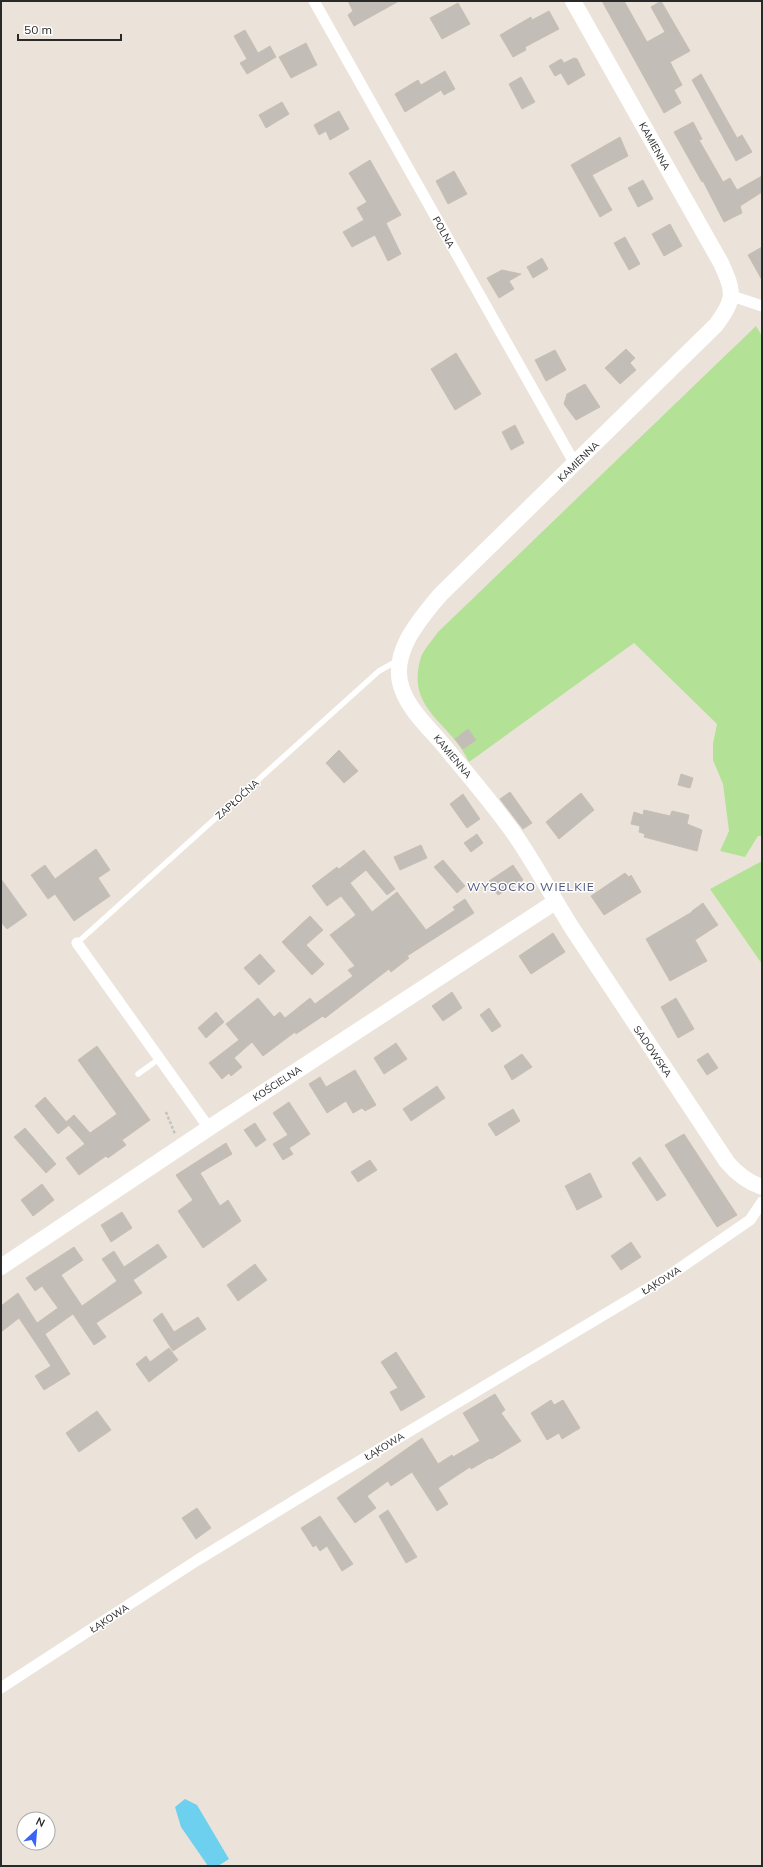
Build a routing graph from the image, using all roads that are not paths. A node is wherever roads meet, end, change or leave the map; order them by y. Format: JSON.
{"nodes":[{"id":1,"x":314,"y":1,"type":"edge"},
{"id":2,"x":573,"y":1,"type":"edge"},
{"id":3,"x":732,"y":296,"type":"junction"},
{"id":4,"x":762,"y":306,"type":"edge"},
{"id":5,"x":575,"y":464,"type":"junction"},
{"id":6,"x":400,"y":660,"type":"junction"},
{"id":7,"x":555,"y":902,"type":"junction"},
{"id":8,"x":76,"y":943,"type":"joint"},
{"id":9,"x":159,"y":1059,"type":"junction"},
{"id":10,"x":138,"y":1074,"type":"dead end"},
{"id":11,"x":209,"y":1128,"type":"junction"},
{"id":12,"x":762,"y":1187,"type":"edge"},
{"id":13,"x":762,"y":1202,"type":"edge"},
{"id":14,"x":1,"y":1267,"type":"edge"},
{"id":15,"x":1,"y":1688,"type":"edge"}],
"edges":[{"from":1,"to":5,"type":"street","name":"POLNA"},
{"from":2,"to":3,"type":"street","name":"KAMIENNA"},
{"from":3,"to":4,"type":"street"},
{"from":3,"to":5,"type":"street","name":"KAMIENNA"},
{"from":5,"to":6,"type":"street","name":"KAMIENNA"},
{"from":6,"to":7,"type":"street","name":"KAMIENNA"},
{"from":6,"to":8,"type":"lane","name":"ZAPŁOĆNA"},
{"from":7,"to":11,"type":"street","name":"KOŚCIELNA"},
{"from":7,"to":12,"type":"street","name":"SADOWSKA"},
{"from":8,"to":9,"type":"street"},
{"from":9,"to":10,"type":"lane"},
{"from":9,"to":11,"type":"street"},
{"from":11,"to":14,"type":"street","name":"KOŚCIELNA"},
{"from":13,"to":15,"type":"street","name":"ŁĄKOWA"}]}
